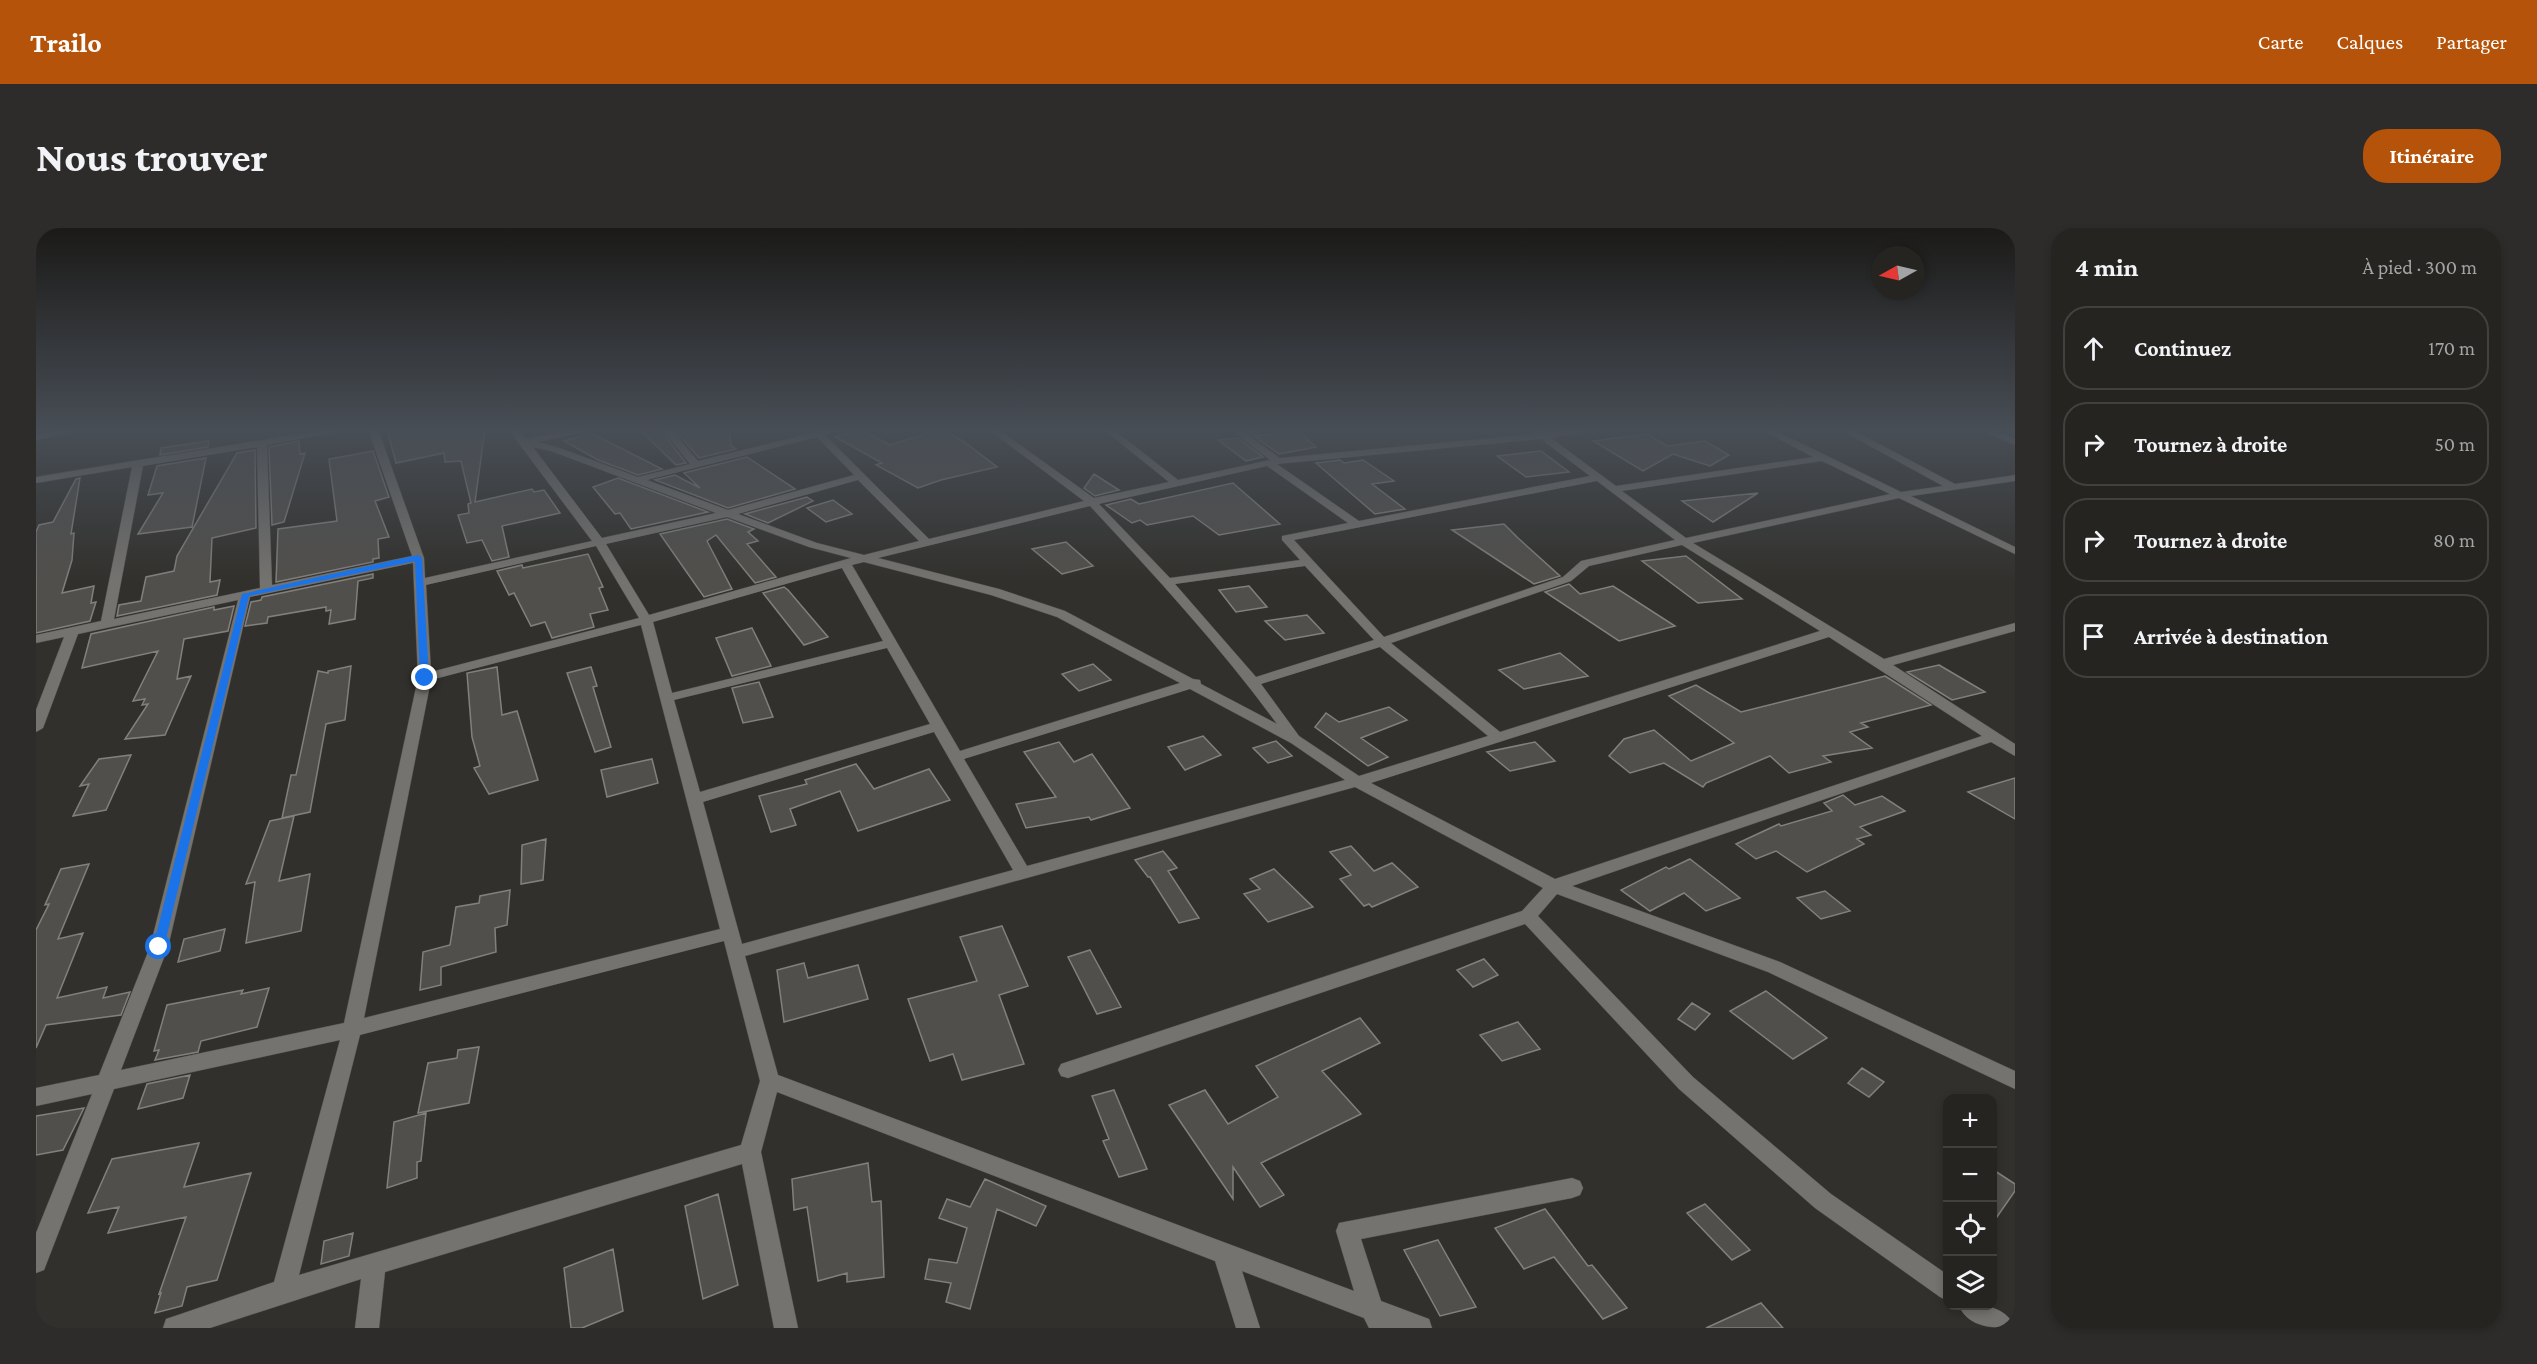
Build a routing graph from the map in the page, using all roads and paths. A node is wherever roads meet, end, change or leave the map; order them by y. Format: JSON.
{"nodes":[{"id":1,"x":135,"y":480,"type":"edge"},
{"id":2,"x":263,"y":480,"type":"edge"},
{"id":3,"x":393,"y":480,"type":"edge"},
{"id":4,"x":553,"y":480,"type":"edge"},
{"id":5,"x":636,"y":480,"type":"edge"},
{"id":6,"x":845,"y":480,"type":"edge"},
{"id":7,"x":864,"y":480,"type":"edge"},
{"id":8,"x":1062,"y":480,"type":"edge"},
{"id":9,"x":1173,"y":480,"type":"edge"},
{"id":10,"x":1188,"y":480,"type":"edge"},
{"id":11,"x":1299,"y":480,"type":"edge"},
{"id":12,"x":1586,"y":480,"type":"edge"},
{"id":13,"x":1601,"y":480,"type":"edge"},
{"id":14,"x":1672,"y":480,"type":"edge"},
{"id":15,"x":1869,"y":480,"type":"edge"},
{"id":16,"x":1940,"y":480,"type":"edge"},
{"id":17,"x":1999,"y":480,"type":"edge"},
{"id":18,"x":1176,"y":483,"type":"junction"},
{"id":19,"x":1953,"y":487,"type":"junction"},
{"id":20,"x":1614,"y":489,"type":"junction"},
{"id":21,"x":1900,"y":495,"type":"junction"},
{"id":22,"x":1092,"y":502,"type":"junction"},
{"id":23,"x":729,"y":513,"type":"junction"},
{"id":24,"x":1357,"y":524,"type":"junction"},
{"id":25,"x":599,"y":542,"type":"junction"},
{"id":26,"x":1684,"y":542,"type":"junction"},
{"id":27,"x":927,"y":543,"type":"junction"},
{"id":28,"x":2015,"y":551,"type":"edge"},
{"id":29,"x":418,"y":558,"type":"junction"},
{"id":30,"x":865,"y":558,"type":"junction"},
{"id":31,"x":1307,"y":562,"type":"junction"},
{"id":32,"x":845,"y":564,"type":"junction"},
{"id":33,"x":1167,"y":582,"type":"junction"},
{"id":34,"x":420,"y":583,"type":"junction"},
{"id":35,"x":266,"y":590,"type":"junction"},
{"id":36,"x":246,"y":594,"type":"junction"},
{"id":37,"x":646,"y":620,"type":"junction"},
{"id":38,"x":107,"y":624,"type":"junction"},
{"id":39,"x":2015,"y":627,"type":"edge"},
{"id":40,"x":73,"y":631,"type":"junction"},
{"id":41,"x":1830,"y":632,"type":"junction"},
{"id":42,"x":36,"y":639,"type":"edge"},
{"id":43,"x":1382,"y":642,"type":"junction"},
{"id":44,"x":891,"y":643,"type":"junction"},
{"id":45,"x":1882,"y":664,"type":"junction"},
{"id":46,"x":425,"y":678,"type":"junction"},
{"id":47,"x":1253,"y":682,"type":"junction"},
{"id":48,"x":1194,"y":684,"type":"junction"},
{"id":49,"x":667,"y":698,"type":"junction"},
{"id":50,"x":938,"y":726,"type":"junction"},
{"id":51,"x":36,"y":728,"type":"edge"},
{"id":52,"x":1498,"y":737,"type":"junction"},
{"id":53,"x":1992,"y":737,"type":"junction"},
{"id":54,"x":1296,"y":740,"type":"junction"},
{"id":55,"x":2015,"y":751,"type":"edge"},
{"id":56,"x":956,"y":758,"type":"junction"},
{"id":57,"x":1357,"y":782,"type":"junction"},
{"id":58,"x":694,"y":799,"type":"junction"},
{"id":59,"x":1023,"y":874,"type":"junction"},
{"id":60,"x":1554,"y":886,"type":"junction"},
{"id":61,"x":1528,"y":916,"type":"junction"},
{"id":62,"x":731,"y":933,"type":"junction"},
{"id":63,"x":736,"y":952,"type":"junction"},
{"id":64,"x":352,"y":1029,"type":"junction"},
{"id":65,"x":1068,"y":1070,"type":"dead end"},
{"id":66,"x":2015,"y":1080,"type":"edge"},
{"id":67,"x":770,"y":1081,"type":"junction"},
{"id":68,"x":106,"y":1082,"type":"junction"},
{"id":69,"x":36,"y":1097,"type":"edge"},
{"id":70,"x":750,"y":1152,"type":"junction"},
{"id":71,"x":1572,"y":1188,"type":"dead end"},
{"id":72,"x":1224,"y":1252,"type":"junction"},
{"id":73,"x":36,"y":1262,"type":"edge"},
{"id":74,"x":374,"y":1264,"type":"junction"},
{"id":75,"x":1943,"y":1286,"type":"edge"},
{"id":76,"x":283,"y":1291,"type":"junction"},
{"id":77,"x":1978,"y":1310,"type":"edge"},
{"id":78,"x":1377,"y":1318,"type":"edge"},
{"id":79,"x":175,"y":1328,"type":"edge"},
{"id":80,"x":367,"y":1328,"type":"edge"},
{"id":81,"x":786,"y":1328,"type":"edge"},
{"id":82,"x":1248,"y":1328,"type":"edge"},
{"id":83,"x":1420,"y":1328,"type":"edge"},
{"id":84,"x":2003,"y":1328,"type":"edge"}],
"edges":[{"from":1,"to":38,"type":"street"},
{"from":2,"to":35,"type":"street"},
{"from":3,"to":29,"type":"street"},
{"from":4,"to":25,"type":"street"},
{"from":5,"to":23,"type":"street"},
{"from":6,"to":23,"type":"street"},
{"from":7,"to":27,"type":"street"},
{"from":8,"to":22,"type":"street"},
{"from":9,"to":18,"type":"street"},
{"from":10,"to":18,"type":"street"},
{"from":11,"to":24,"type":"street"},
{"from":12,"to":24,"type":"street"},
{"from":13,"to":20,"type":"street"},
{"from":14,"to":20,"type":"street"},
{"from":15,"to":21,"type":"street"},
{"from":16,"to":19,"type":"street"},
{"from":17,"to":19,"type":"street"},
{"from":18,"to":22,"type":"street"},
{"from":19,"to":21,"type":"street"},
{"from":20,"to":26,"type":"street"},
{"from":21,"to":26,"type":"street"},
{"from":21,"to":28,"type":"street"},
{"from":22,"to":27,"type":"street"},
{"from":22,"to":33,"type":"street"},
{"from":23,"to":25,"type":"street"},
{"from":23,"to":30,"type":"street"},
{"from":24,"to":31,"type":"street"},
{"from":25,"to":34,"type":"street"},
{"from":25,"to":37,"type":"street"},
{"from":26,"to":41,"type":"street"},
{"from":26,"to":43,"type":"street"},
{"from":27,"to":30,"type":"street"},
{"from":29,"to":34,"type":"street"},
{"from":29,"to":35,"type":"street"},
{"from":30,"to":32,"type":"street"},
{"from":30,"to":48,"type":"street"},
{"from":31,"to":33,"type":"street"},
{"from":31,"to":43,"type":"street"},
{"from":32,"to":37,"type":"street"},
{"from":32,"to":44,"type":"street"},
{"from":33,"to":47,"type":"street"},
{"from":34,"to":46,"type":"street"},
{"from":35,"to":36,"type":"street"},
{"from":36,"to":38,"type":"street"},
{"from":36,"to":68,"type":"street"},
{"from":37,"to":46,"type":"street"},
{"from":37,"to":49,"type":"street"},
{"from":38,"to":40,"type":"street"},
{"from":39,"to":45,"type":"street"},
{"from":40,"to":42,"type":"street"},
{"from":40,"to":51,"type":"street"},
{"from":41,"to":45,"type":"street"},
{"from":41,"to":52,"type":"street"},
{"from":43,"to":47,"type":"street"},
{"from":43,"to":52,"type":"street"},
{"from":44,"to":49,"type":"street"},
{"from":44,"to":50,"type":"street"},
{"from":45,"to":53,"type":"street"},
{"from":46,"to":64,"type":"street"},
{"from":47,"to":54,"type":"street"},
{"from":48,"to":54,"type":"street"},
{"from":48,"to":56,"type":"street"},
{"from":49,"to":58,"type":"street"},
{"from":50,"to":56,"type":"street"},
{"from":50,"to":58,"type":"street"},
{"from":52,"to":57,"type":"street"},
{"from":53,"to":55,"type":"street"},
{"from":53,"to":60,"type":"street"},
{"from":54,"to":57,"type":"street"},
{"from":56,"to":59,"type":"street"},
{"from":57,"to":59,"type":"street"},
{"from":57,"to":60,"type":"street"},
{"from":58,"to":62,"type":"street"},
{"from":59,"to":63,"type":"street"},
{"from":60,"to":61,"type":"street"},
{"from":60,"to":66,"type":"street"},
{"from":61,"to":65,"type":"street"},
{"from":61,"to":75,"type":"street"},
{"from":62,"to":63,"type":"street"},
{"from":62,"to":64,"type":"street"},
{"from":63,"to":67,"type":"street"},
{"from":64,"to":68,"type":"street"},
{"from":64,"to":76,"type":"street"},
{"from":67,"to":70,"type":"street"},
{"from":67,"to":72,"type":"street"},
{"from":68,"to":69,"type":"street"},
{"from":68,"to":73,"type":"street"},
{"from":70,"to":74,"type":"street"},
{"from":70,"to":81,"type":"street"},
{"from":71,"to":78,"type":"street"},
{"from":72,"to":78,"type":"street"},
{"from":72,"to":82,"type":"street"},
{"from":74,"to":76,"type":"street"},
{"from":74,"to":80,"type":"street"},
{"from":76,"to":79,"type":"street"},
{"from":77,"to":84,"type":"street"},
{"from":78,"to":83,"type":"street"}]}
